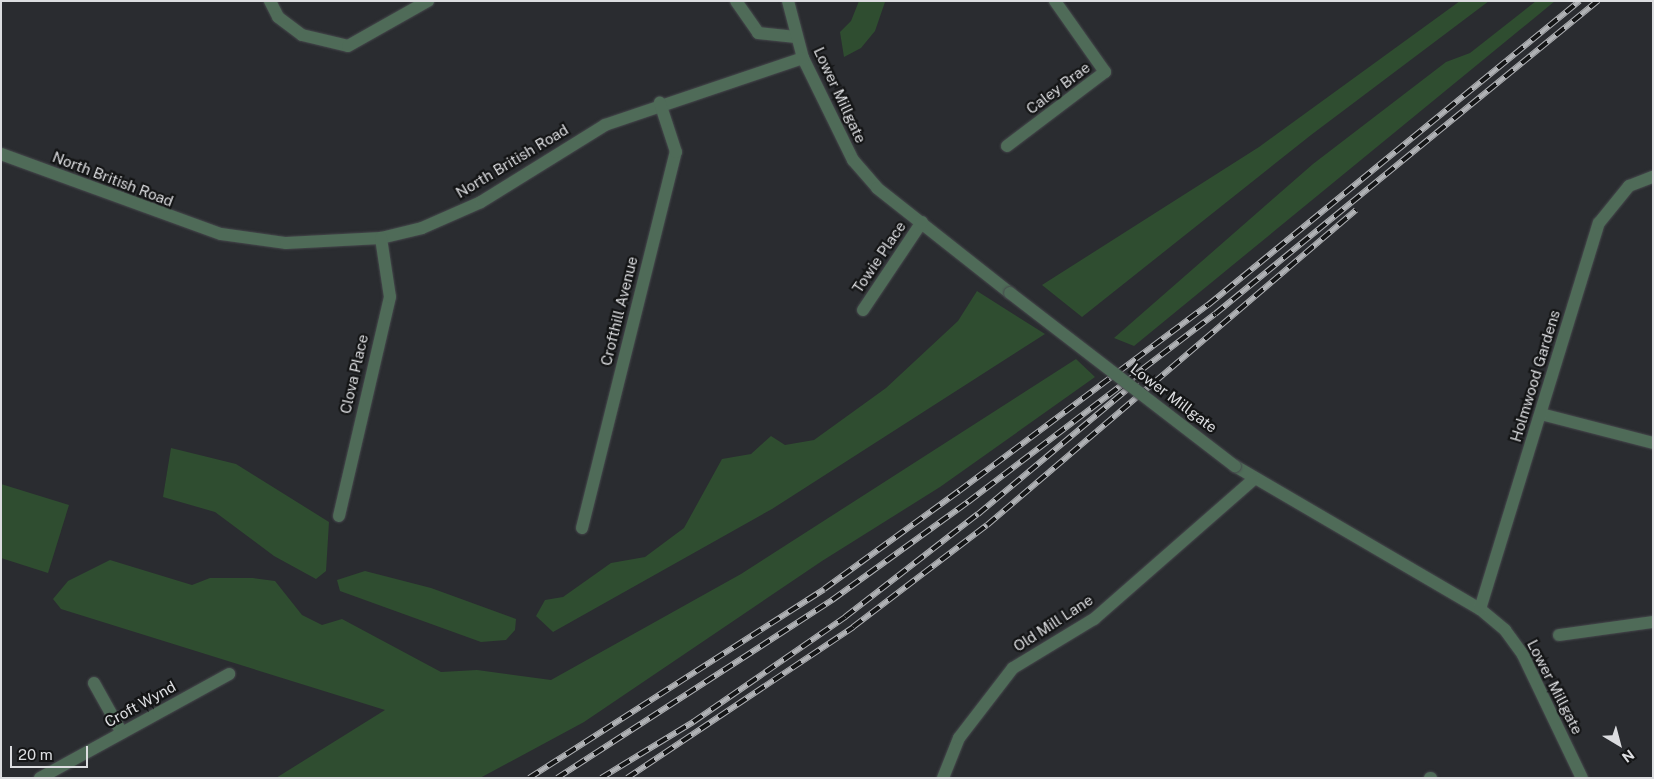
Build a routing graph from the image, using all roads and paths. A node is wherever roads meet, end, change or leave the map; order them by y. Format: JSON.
{"nodes":[{"id":1,"x":270,"y":1,"type":"edge"},
{"id":2,"x":428,"y":1,"type":"edge"},
{"id":3,"x":736,"y":1,"type":"edge"},
{"id":4,"x":788,"y":1,"type":"edge"},
{"id":5,"x":1055,"y":1,"type":"edge"},
{"id":6,"x":796,"y":37,"type":"junction"},
{"id":7,"x":803,"y":58,"type":"junction"},
{"id":8,"x":660,"y":103,"type":"junction"},
{"id":9,"x":1007,"y":146,"type":"dead end"},
{"id":10,"x":1,"y":154,"type":"edge"},
{"id":11,"x":1653,"y":177,"type":"edge"},
{"id":12,"x":922,"y":222,"type":"junction"},
{"id":13,"x":380,"y":238,"type":"junction"},
{"id":14,"x":863,"y":310,"type":"dead end"},
{"id":15,"x":1540,"y":414,"type":"junction"},
{"id":16,"x":1653,"y":443,"type":"edge"},
{"id":17,"x":1254,"y":479,"type":"junction"},
{"id":18,"x":339,"y":516,"type":"dead end"},
{"id":19,"x":582,"y":528,"type":"dead end"},
{"id":20,"x":1480,"y":609,"type":"junction"},
{"id":21,"x":1653,"y":622,"type":"edge"},
{"id":22,"x":1559,"y":635,"type":"dead end"},
{"id":23,"x":229,"y":674,"type":"dead end"},
{"id":24,"x":94,"y":683,"type":"dead end"},
{"id":25,"x":122,"y":733,"type":"junction"},
{"id":26,"x":40,"y":778,"type":"edge"},
{"id":27,"x":943,"y":778,"type":"edge"},
{"id":28,"x":1582,"y":778,"type":"edge"}],
"edges":[{"from":1,"to":2,"type":"street"},
{"from":3,"to":6,"type":"street"},
{"from":4,"to":6,"type":"street","name":"Lower Millgate"},
{"from":5,"to":9,"type":"street","name":"Caley Brae"},
{"from":6,"to":7,"type":"street","name":"Lower Millgate"},
{"from":7,"to":8,"type":"street","name":"North British Road"},
{"from":7,"to":12,"type":"street","name":"Lower Millgate"},
{"from":8,"to":13,"type":"street","name":"North British Road"},
{"from":8,"to":19,"type":"street","name":"Crofthill Avenue"},
{"from":10,"to":13,"type":"street","name":"North British Road"},
{"from":11,"to":15,"type":"street","name":"Holmwood Gardens"},
{"from":12,"to":14,"type":"street","name":"Towie Place"},
{"from":12,"to":17,"type":"street","name":"Lower Millgate","bridge":true},
{"from":13,"to":18,"type":"street","name":"Clova Place"},
{"from":15,"to":16,"type":"street"},
{"from":15,"to":20,"type":"street","name":"Holmwood Gardens"},
{"from":17,"to":20,"type":"street","name":"Lower Millgate"},
{"from":17,"to":27,"type":"street","name":"Old Mill Lane"},
{"from":20,"to":28,"type":"street","name":"Lower Millgate"},
{"from":21,"to":22,"type":"street"},
{"from":23,"to":25,"type":"street","name":"Croft Wynd"},
{"from":24,"to":25,"type":"street"},
{"from":25,"to":26,"type":"street","name":"Croft Wynd"}]}
